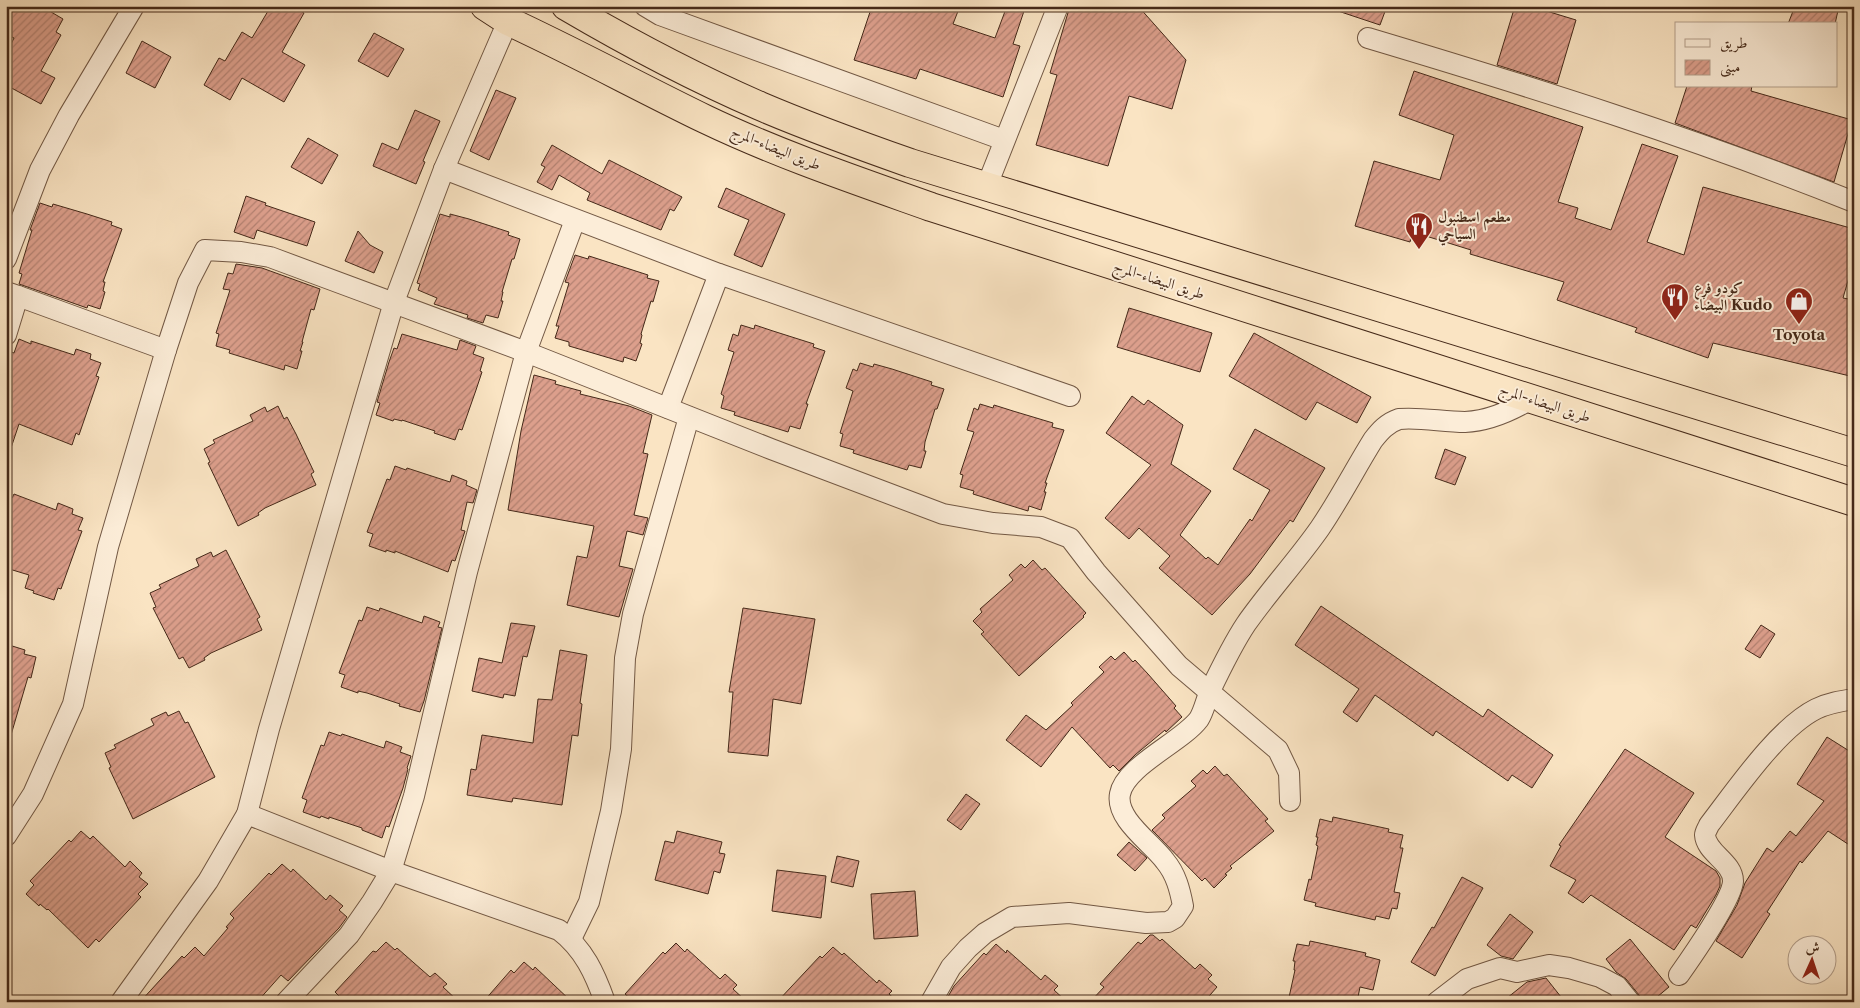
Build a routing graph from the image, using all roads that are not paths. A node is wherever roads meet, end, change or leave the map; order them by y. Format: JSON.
{"nodes":[{"id":1,"x":134,"y":6,"type":"edge"},
{"id":2,"x":485,"y":6,"type":"edge"},
{"id":3,"x":566,"y":6,"type":"edge"},
{"id":4,"x":645,"y":6,"type":"edge"},
{"id":5,"x":1058,"y":6,"type":"edge"},
{"id":6,"x":508,"y":21,"type":"junction"},
{"id":7,"x":1368,"y":38,"type":"dead end"},
{"id":8,"x":1004,"y":140,"type":"junction"},
{"id":9,"x":444,"y":169,"type":"junction"},
{"id":10,"x":986,"y":188,"type":"junction"},
{"id":11,"x":1854,"y":202,"type":"edge"},
{"id":12,"x":575,"y":220,"type":"junction"},
{"id":13,"x":6,"y":259,"type":"edge"},
{"id":14,"x":720,"y":274,"type":"junction"},
{"id":15,"x":12,"y":294,"type":"edge"},
{"id":16,"x":394,"y":302,"type":"junction"},
{"id":17,"x":6,"y":335,"type":"edge"},
{"id":18,"x":166,"y":350,"type":"junction"},
{"id":19,"x":526,"y":352,"type":"junction"},
{"id":20,"x":1070,"y":396,"type":"dead end"},
{"id":21,"x":1531,"y":399,"type":"junction"},
{"id":22,"x":668,"y":408,"type":"junction"},
{"id":23,"x":689,"y":416,"type":"junction"},
{"id":24,"x":1854,"y":453,"type":"edge"},
{"id":25,"x":1854,"y":502,"type":"edge"},
{"id":26,"x":1210,"y":693,"type":"junction"},
{"id":27,"x":1854,"y":700,"type":"edge"},
{"id":28,"x":1290,"y":801,"type":"dead end"},
{"id":29,"x":247,"y":814,"type":"junction"},
{"id":30,"x":6,"y":836,"type":"edge"},
{"id":31,"x":391,"y":871,"type":"junction"},
{"id":32,"x":571,"y":939,"type":"junction"},
{"id":33,"x":1680,"y":976,"type":"dead end"},
{"id":34,"x":121,"y":1002,"type":"edge"},
{"id":35,"x":286,"y":1002,"type":"edge"},
{"id":36,"x":605,"y":1002,"type":"edge"},
{"id":37,"x":931,"y":1002,"type":"edge"},
{"id":38,"x":1438,"y":1002,"type":"edge"},
{"id":39,"x":1630,"y":1002,"type":"edge"}],
"edges":[{"from":1,"to":13,"type":"street"},
{"from":2,"to":6,"type":"highway","name":"طريق البيضاء-المرج"},
{"from":3,"to":10,"type":"highway"},
{"from":4,"to":8,"type":"street"},
{"from":5,"to":8,"type":"street"},
{"from":6,"to":9,"type":"street"},
{"from":6,"to":21,"type":"highway","name":"طريق البيضاء-المرج"},
{"from":7,"to":11,"type":"street"},
{"from":8,"to":10,"type":"street"},
{"from":9,"to":12,"type":"street"},
{"from":9,"to":16,"type":"street"},
{"from":10,"to":24,"type":"highway"},
{"from":12,"to":14,"type":"street"},
{"from":12,"to":19,"type":"street"},
{"from":14,"to":20,"type":"street"},
{"from":14,"to":22,"type":"street"},
{"from":15,"to":17,"type":"street"},
{"from":15,"to":18,"type":"street"},
{"from":16,"to":18,"type":"street"},
{"from":16,"to":19,"type":"street"},
{"from":16,"to":29,"type":"street"},
{"from":18,"to":30,"type":"street"},
{"from":19,"to":22,"type":"street"},
{"from":19,"to":31,"type":"street"},
{"from":21,"to":25,"type":"highway","name":"طريق البيضاء-المرج"},
{"from":21,"to":26,"type":"street"},
{"from":22,"to":23,"type":"street"},
{"from":23,"to":26,"type":"street"},
{"from":23,"to":32,"type":"street"},
{"from":26,"to":28,"type":"street"},
{"from":26,"to":37,"type":"street"},
{"from":27,"to":33,"type":"street"},
{"from":29,"to":31,"type":"street"},
{"from":29,"to":34,"type":"street"},
{"from":31,"to":32,"type":"street"},
{"from":31,"to":35,"type":"street"},
{"from":32,"to":36,"type":"street"},
{"from":38,"to":39,"type":"street"}]}
